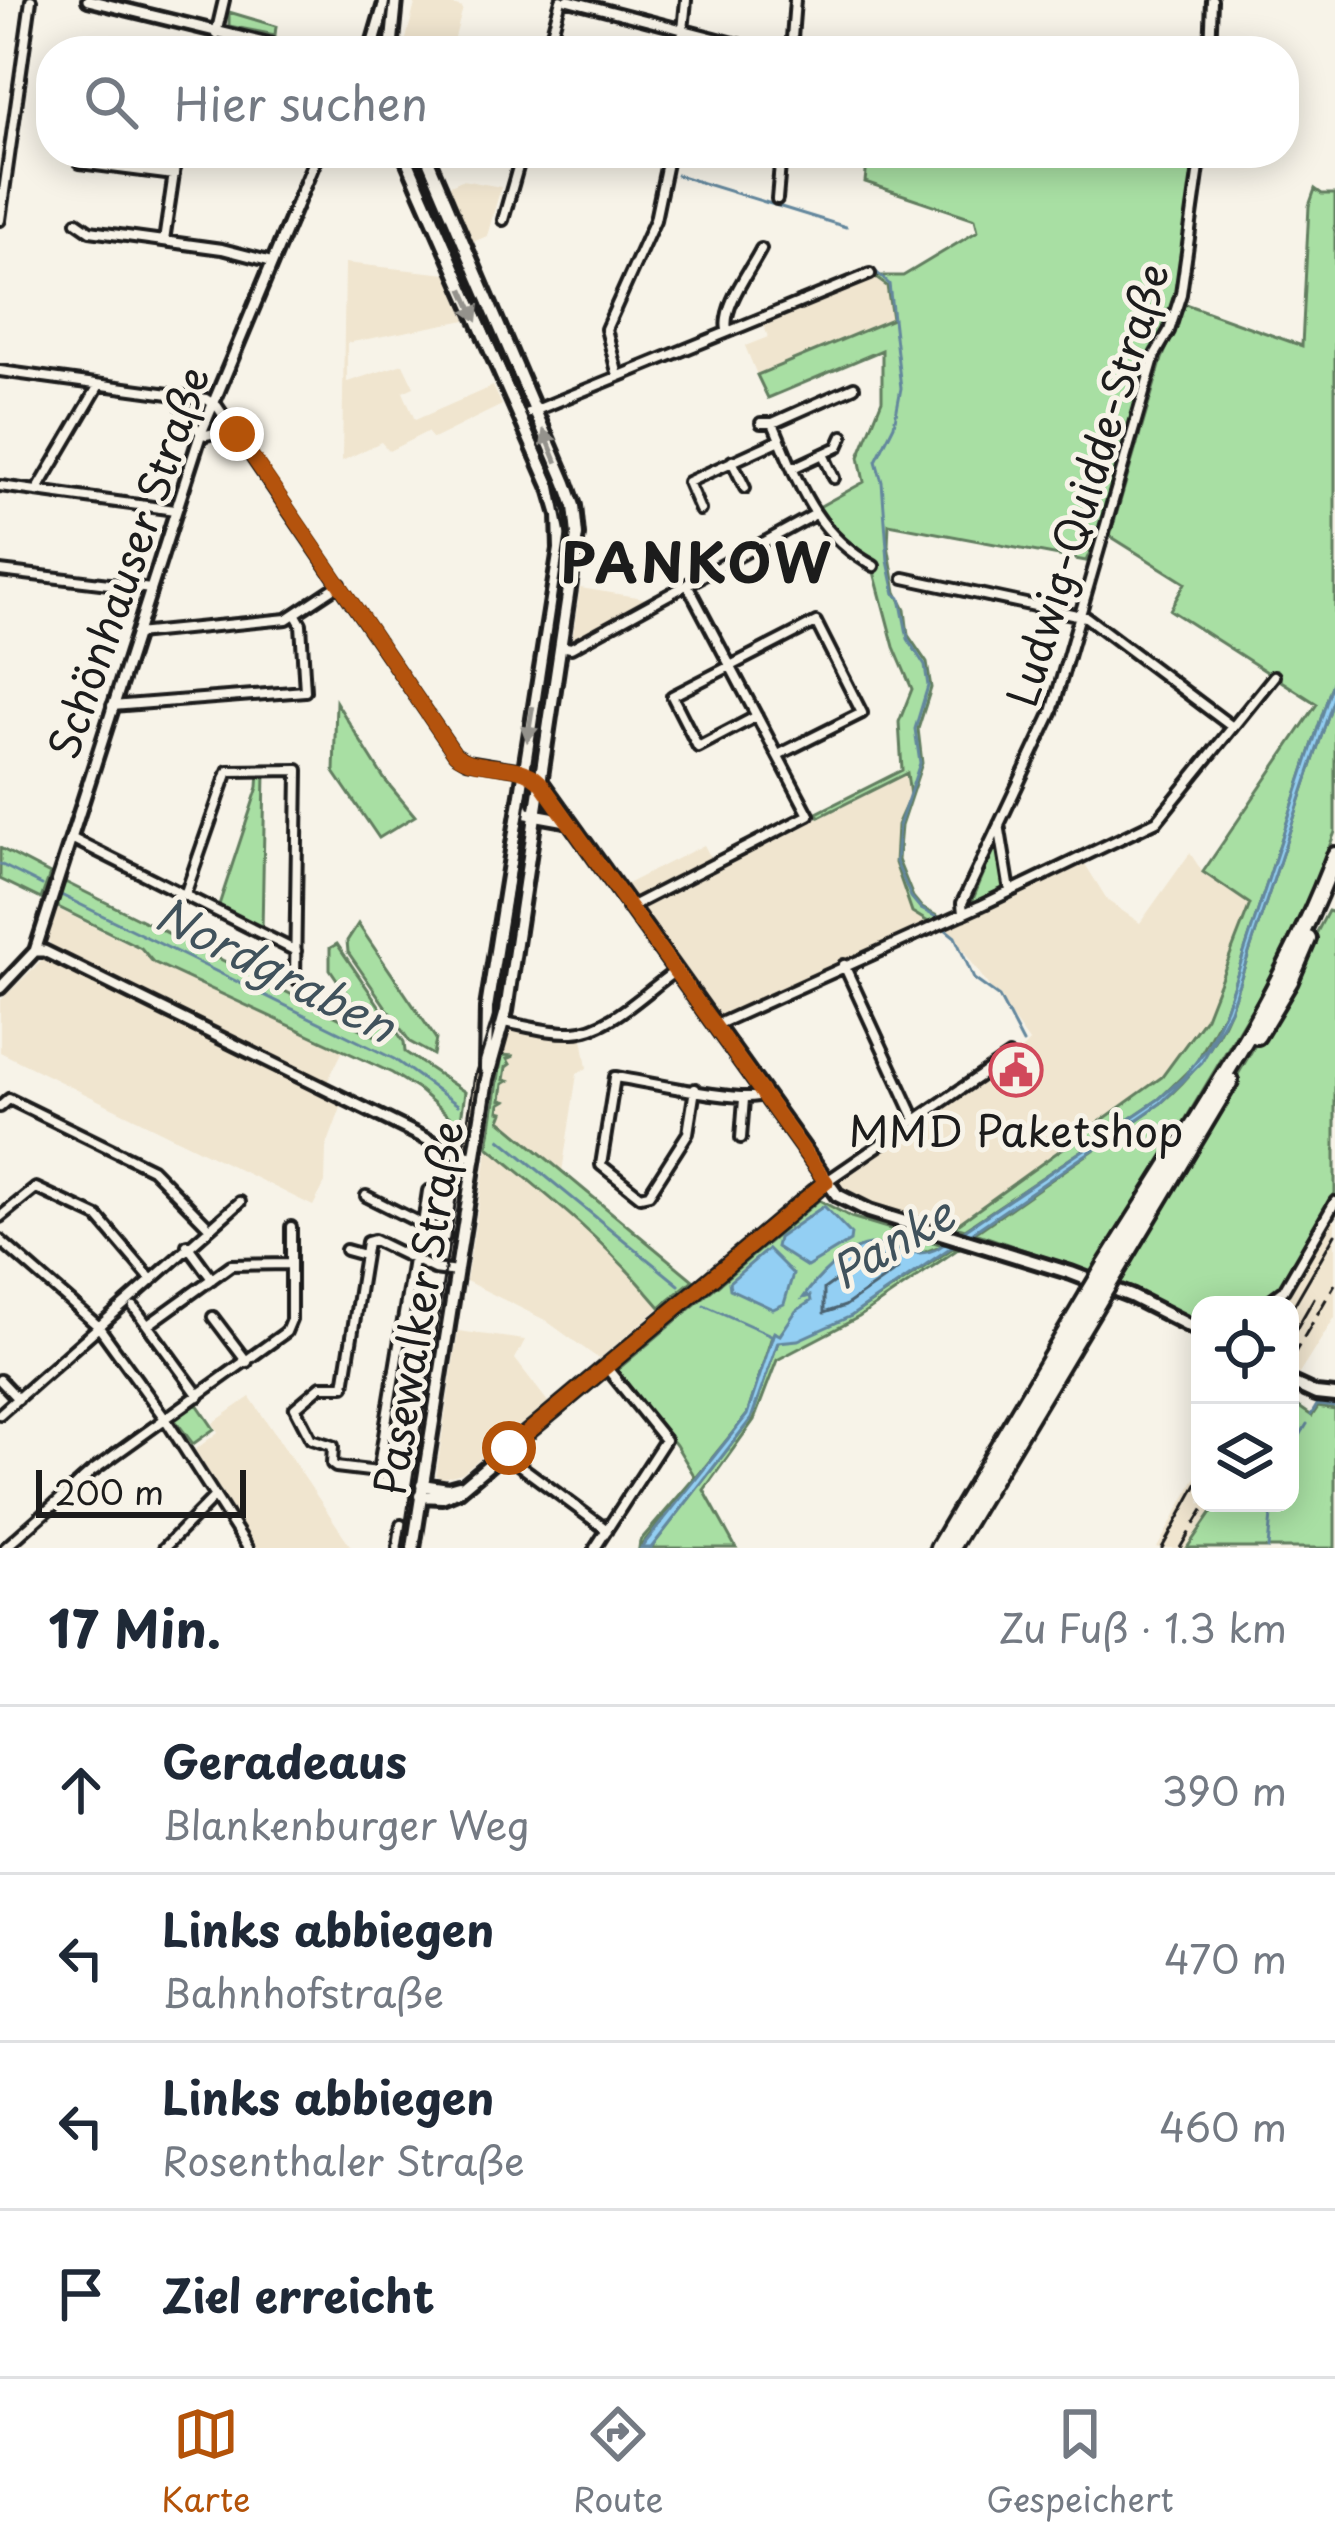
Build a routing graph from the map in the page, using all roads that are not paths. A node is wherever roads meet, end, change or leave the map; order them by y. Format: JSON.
{"nodes":[{"id":1,"x":31,"y":0,"type":"edge"},
{"id":2,"x":88,"y":0,"type":"edge"},
{"id":3,"x":224,"y":0,"type":"edge"},
{"id":4,"x":386,"y":0,"type":"edge"},
{"id":5,"x":397,"y":0,"type":"edge"},
{"id":6,"x":565,"y":0,"type":"edge"},
{"id":7,"x":686,"y":0,"type":"edge"},
{"id":8,"x":795,"y":0,"type":"edge"},
{"id":9,"x":1212,"y":0,"type":"edge"},
{"id":10,"x":683,"y":29,"type":"junction"},
{"id":11,"x":216,"y":34,"type":"junction"},
{"id":12,"x":226,"y":36,"type":"edge"},
{"id":13,"x":375,"y":36,"type":"edge"},
{"id":14,"x":393,"y":36,"type":"edge"},
{"id":15,"x":552,"y":36,"type":"edge"},
{"id":16,"x":682,"y":36,"type":"edge"},
{"id":17,"x":709,"y":36,"type":"edge"},
{"id":18,"x":792,"y":36,"type":"edge"},
{"id":19,"x":1211,"y":36,"type":"edge"},
{"id":20,"x":116,"y":168,"type":"edge"},
{"id":21,"x":175,"y":168,"type":"edge"},
{"id":22,"x":312,"y":168,"type":"edge"},
{"id":23,"x":411,"y":168,"type":"edge"},
{"id":24,"x":431,"y":168,"type":"edge"},
{"id":25,"x":518,"y":168,"type":"edge"},
{"id":26,"x":666,"y":168,"type":"edge"},
{"id":27,"x":780,"y":168,"type":"edge"},
{"id":28,"x":1199,"y":168,"type":"edge"},
{"id":29,"x":174,"y":176,"type":"junction"},
{"id":30,"x":777,"y":200,"type":"dead end"},
{"id":31,"x":0,"y":220,"type":"edge"},
{"id":32,"x":503,"y":220,"type":"dead end"},
{"id":33,"x":77,"y":222,"type":"dead end"},
{"id":34,"x":164,"y":242,"type":"junction"},
{"id":35,"x":761,"y":249,"type":"dead end"},
{"id":36,"x":272,"y":262,"type":"junction"},
{"id":37,"x":870,"y":274,"type":"dead end"},
{"id":38,"x":727,"y":330,"type":"junction"},
{"id":39,"x":0,"y":371,"type":"edge"},
{"id":40,"x":618,"y":376,"type":"junction"},
{"id":41,"x":99,"y":385,"type":"junction"},
{"id":42,"x":854,"y":387,"type":"dead end"},
{"id":43,"x":180,"y":395,"type":"junction"},
{"id":44,"x":212,"y":403,"type":"junction"},
{"id":45,"x":536,"y":410,"type":"junction"},
{"id":46,"x":519,"y":416,"type":"junction"},
{"id":47,"x":760,"y":423,"type":"dead end"},
{"id":48,"x":773,"y":423,"type":"junction"},
{"id":49,"x":233,"y":429,"type":"junction"},
{"id":50,"x":201,"y":433,"type":"junction"},
{"id":51,"x":843,"y":436,"type":"dead end"},
{"id":52,"x":780,"y":440,"type":"junction"},
{"id":53,"x":823,"y":454,"type":"junction"},
{"id":54,"x":732,"y":460,"type":"junction"},
{"id":55,"x":793,"y":468,"type":"junction"},
{"id":56,"x":834,"y":478,"type":"dead end"},
{"id":57,"x":0,"y":486,"type":"edge"},
{"id":58,"x":745,"y":488,"type":"dead end"},
{"id":59,"x":37,"y":491,"type":"junction"},
{"id":60,"x":175,"y":510,"type":"junction"},
{"id":61,"x":700,"y":510,"type":"dead end"},
{"id":62,"x":812,"y":516,"type":"junction"},
{"id":63,"x":874,"y":566,"type":"dead end"},
{"id":64,"x":0,"y":571,"type":"edge"},
{"id":65,"x":904,"y":578,"type":"dead end"},
{"id":66,"x":340,"y":584,"type":"junction"},
{"id":67,"x":687,"y":584,"type":"junction"},
{"id":68,"x":151,"y":589,"type":"junction"},
{"id":69,"x":1079,"y":614,"type":"junction"},
{"id":70,"x":296,"y":615,"type":"junction"},
{"id":71,"x":136,"y":634,"type":"junction"},
{"id":72,"x":561,"y":646,"type":"junction"},
{"id":73,"x":730,"y":666,"type":"junction"},
{"id":74,"x":1274,"y":676,"type":"dead end"},
{"id":75,"x":112,"y":706,"type":"junction"},
{"id":76,"x":757,"y":716,"type":"junction"},
{"id":77,"x":1231,"y":726,"type":"junction"},
{"id":78,"x":778,"y":755,"type":"junction"},
{"id":79,"x":524,"y":770,"type":"junction"},
{"id":80,"x":540,"y":782,"type":"junction"},
{"id":81,"x":520,"y":798,"type":"junction"},
{"id":82,"x":535,"y":815,"type":"junction"},
{"id":83,"x":565,"y":820,"type":"junction"},
{"id":84,"x":999,"y":824,"type":"junction"},
{"id":85,"x":69,"y":838,"type":"junction"},
{"id":86,"x":1335,"y":855,"type":"edge"},
{"id":87,"x":1335,"y":880,"type":"edge"},
{"id":88,"x":1010,"y":891,"type":"junction"},
{"id":89,"x":184,"y":896,"type":"junction"},
{"id":90,"x":628,"y":908,"type":"junction"},
{"id":91,"x":963,"y":914,"type":"junction"},
{"id":92,"x":501,"y":920,"type":"junction"},
{"id":93,"x":518,"y":923,"type":"junction"},
{"id":94,"x":34,"y":951,"type":"junction"},
{"id":95,"x":296,"y":951,"type":"junction"},
{"id":96,"x":844,"y":965,"type":"junction"},
{"id":97,"x":674,"y":972,"type":"junction"},
{"id":98,"x":295,"y":979,"type":"dead end"},
{"id":99,"x":0,"y":988,"type":"edge"},
{"id":100,"x":486,"y":1021,"type":"junction"},
{"id":101,"x":504,"y":1022,"type":"junction"},
{"id":102,"x":713,"y":1027,"type":"junction"},
{"id":103,"x":1009,"y":1056,"type":"dead end"},
{"id":104,"x":487,"y":1079,"type":"junction"},
{"id":105,"x":695,"y":1090,"type":"junction"},
{"id":106,"x":762,"y":1095,"type":"junction"},
{"id":107,"x":744,"y":1099,"type":"junction"},
{"id":108,"x":0,"y":1107,"type":"edge"},
{"id":109,"x":915,"y":1119,"type":"junction"},
{"id":110,"x":741,"y":1138,"type":"dead end"},
{"id":111,"x":475,"y":1159,"type":"junction"},
{"id":112,"x":826,"y":1182,"type":"junction"},
{"id":113,"x":428,"y":1191,"type":"dead end"},
{"id":114,"x":366,"y":1196,"type":"dead end"},
{"id":115,"x":240,"y":1202,"type":"dead end"},
{"id":116,"x":1335,"y":1202,"type":"edge"},
{"id":117,"x":0,"y":1217,"type":"edge"},
{"id":118,"x":423,"y":1224,"type":"junction"},
{"id":119,"x":209,"y":1226,"type":"junction"},
{"id":120,"x":292,"y":1227,"type":"dead end"},
{"id":121,"x":446,"y":1236,"type":"dead end"},
{"id":122,"x":0,"y":1240,"type":"edge"},
{"id":123,"x":187,"y":1245,"type":"junction"},
{"id":124,"x":346,"y":1250,"type":"dead end"},
{"id":125,"x":364,"y":1255,"type":"junction"},
{"id":126,"x":413,"y":1260,"type":"junction"},
{"id":127,"x":291,"y":1264,"type":"junction"},
{"id":128,"x":1110,"y":1269,"type":"junction"},
{"id":129,"x":457,"y":1272,"type":"junction"},
{"id":130,"x":150,"y":1278,"type":"junction"},
{"id":131,"x":212,"y":1279,"type":"junction"},
{"id":132,"x":1276,"y":1296,"type":"edge"},
{"id":133,"x":1092,"y":1299,"type":"junction"},
{"id":134,"x":134,"y":1306,"type":"dead end"},
{"id":135,"x":213,"y":1317,"type":"dead end"},
{"id":136,"x":148,"y":1325,"type":"junction"},
{"id":137,"x":98,"y":1326,"type":"junction"},
{"id":138,"x":1191,"y":1327,"type":"edge"},
{"id":139,"x":247,"y":1362,"type":"junction"},
{"id":140,"x":605,"y":1367,"type":"junction"},
{"id":141,"x":0,"y":1380,"type":"edge"},
{"id":142,"x":1299,"y":1386,"type":"edge"},
{"id":143,"x":199,"y":1396,"type":"junction"},
{"id":144,"x":1335,"y":1396,"type":"edge"},
{"id":145,"x":18,"y":1399,"type":"junction"},
{"id":146,"x":0,"y":1414,"type":"edge"},
{"id":147,"x":166,"y":1420,"type":"junction"},
{"id":148,"x":503,"y":1453,"type":"junction"},
{"id":149,"x":421,"y":1490,"type":"junction"},
{"id":150,"x":215,"y":1496,"type":"junction"},
{"id":151,"x":401,"y":1525,"type":"dead end"},
{"id":152,"x":607,"y":1530,"type":"junction"},
{"id":153,"x":5,"y":1548,"type":"edge"},
{"id":154,"x":164,"y":1548,"type":"edge"},
{"id":155,"x":248,"y":1548,"type":"edge"},
{"id":156,"x":398,"y":1548,"type":"edge"},
{"id":157,"x":412,"y":1548,"type":"edge"},
{"id":158,"x":595,"y":1548,"type":"edge"},
{"id":159,"x":938,"y":1548,"type":"edge"},
{"id":160,"x":951,"y":1548,"type":"edge"}],
"edges":[{"from":1,"to":31,"type":"street"},
{"from":2,"to":11,"type":"street"},
{"from":3,"to":11,"type":"street"},
{"from":4,"to":13,"type":"main road"},
{"from":5,"to":14,"type":"main road"},
{"from":6,"to":10,"type":"street"},
{"from":6,"to":15,"type":"street"},
{"from":7,"to":10,"type":"street"},
{"from":8,"to":18,"type":"street"},
{"from":9,"to":19,"type":"street"},
{"from":10,"to":16,"type":"street"},
{"from":10,"to":17,"type":"street"},
{"from":11,"to":12,"type":"street"},
{"from":20,"to":29,"type":"street"},
{"from":21,"to":29,"type":"street"},
{"from":22,"to":36,"type":"street","name":"Schönhauser Straße"},
{"from":23,"to":46,"type":"main road","name":"Pasewalker Straße","one_way":true},
{"from":24,"to":45,"type":"main road","name":"Pasewalker Straße"},
{"from":25,"to":32,"type":"street"},
{"from":26,"to":40,"type":"street"},
{"from":27,"to":30,"type":"street"},
{"from":28,"to":69,"type":"street","name":"Ludwig-Quidde-Straße"},
{"from":29,"to":34,"type":"street"},
{"from":33,"to":34,"type":"street"},
{"from":34,"to":36,"type":"street"},
{"from":35,"to":38,"type":"street"},
{"from":36,"to":44,"type":"street","name":"Schönhauser Straße"},
{"from":37,"to":38,"type":"street"},
{"from":38,"to":40,"type":"street"},
{"from":39,"to":41,"type":"street"},
{"from":40,"to":45,"type":"street"},
{"from":41,"to":43,"type":"street"},
{"from":41,"to":59,"type":"street"},
{"from":42,"to":48,"type":"street"},
{"from":43,"to":44,"type":"street"},
{"from":43,"to":50,"type":"street"},
{"from":44,"to":49,"type":"street"},
{"from":44,"to":50,"type":"street","name":"Schönhauser Straße"},
{"from":45,"to":46,"type":"street"},
{"from":72,"to":45,"type":"main road","name":"Pasewalker Straße","one_way":true},
{"from":46,"to":79,"type":"main road","name":"Pasewalker Straße","one_way":true},
{"from":47,"to":48,"type":"street"},
{"from":48,"to":52,"type":"street"},
{"from":49,"to":50,"type":"street"},
{"from":49,"to":66,"type":"street"},
{"from":50,"to":60,"type":"street","name":"Schönhauser Straße"},
{"from":51,"to":53,"type":"street"},
{"from":52,"to":54,"type":"street"},
{"from":52,"to":55,"type":"street"},
{"from":53,"to":55,"type":"street"},
{"from":53,"to":56,"type":"street"},
{"from":54,"to":58,"type":"street"},
{"from":54,"to":61,"type":"street"},
{"from":55,"to":62,"type":"street"},
{"from":57,"to":59,"type":"street"},
{"from":59,"to":60,"type":"street"},
{"from":60,"to":68,"type":"street","name":"Schönhauser Straße"},
{"from":62,"to":63,"type":"street"},
{"from":62,"to":67,"type":"street"},
{"from":64,"to":68,"type":"street"},
{"from":65,"to":69,"type":"street"},
{"from":66,"to":70,"type":"street"},
{"from":66,"to":79,"type":"street"},
{"from":67,"to":72,"type":"street"},
{"from":67,"to":73,"type":"street"},
{"from":68,"to":71,"type":"street","name":"Schönhauser Straße"},
{"from":69,"to":77,"type":"street"},
{"from":69,"to":84,"type":"street","name":"Ludwig-Quidde-Straße"},
{"from":70,"to":71,"type":"street"},
{"from":70,"to":75,"type":"street"},
{"from":71,"to":75,"type":"street","name":"Schönhauser Straße"},
{"from":72,"to":80,"type":"main road","name":"Pasewalker Straße"},
{"from":73,"to":76,"type":"street"},
{"from":73,"to":76,"type":"street"},
{"from":73,"to":78,"type":"street"},
{"from":74,"to":77,"type":"street"},
{"from":75,"to":85,"type":"street","name":"Schönhauser Straße"},
{"from":76,"to":78,"type":"street"},
{"from":77,"to":88,"type":"street"},
{"from":78,"to":90,"type":"street"},
{"from":79,"to":80,"type":"main road"},
{"from":79,"to":81,"type":"main road","name":"Pasewalker Straße"},
{"from":80,"to":82,"type":"main road","name":"Pasewalker Straße"},
{"from":80,"to":83,"type":"main road"},
{"from":81,"to":82,"type":"main road"},
{"from":81,"to":92,"type":"main road","name":"Pasewalker Straße"},
{"from":82,"to":83,"type":"main road"},
{"from":82,"to":93,"type":"main road","name":"Pasewalker Straße"},
{"from":83,"to":90,"type":"main road"},
{"from":84,"to":88,"type":"street"},
{"from":84,"to":91,"type":"street","name":"Ludwig-Quidde-Straße"},
{"from":85,"to":89,"type":"street"},
{"from":85,"to":94,"type":"street","name":"Schönhauser Straße"},
{"from":86,"to":128,"type":"highway"},
{"from":87,"to":128,"type":"highway"},
{"from":88,"to":91,"type":"street"},
{"from":89,"to":95,"type":"street"},
{"from":89,"to":95,"type":"street"},
{"from":90,"to":97,"type":"main road"},
{"from":91,"to":96,"type":"street"},
{"from":92,"to":93,"type":"main road"},
{"from":92,"to":100,"type":"main road","name":"Pasewalker Straße"},
{"from":93,"to":101,"type":"main road","name":"Pasewalker Straße"},
{"from":94,"to":99,"type":"street","name":"Schönhauser Straße"},
{"from":94,"to":111,"type":"street"},
{"from":95,"to":98,"type":"street"},
{"from":96,"to":102,"type":"street"},
{"from":96,"to":109,"type":"street"},
{"from":97,"to":101,"type":"street"},
{"from":97,"to":102,"type":"main road"},
{"from":100,"to":101,"type":"main road"},
{"from":100,"to":104,"type":"main road","name":"Pasewalker Straße"},
{"from":101,"to":104,"type":"main road","name":"Pasewalker Straße"},
{"from":102,"to":106,"type":"main road"},
{"from":103,"to":109,"type":"street"},
{"from":104,"to":111,"type":"main road","name":"Pasewalker Straße"},
{"from":105,"to":105,"type":"street"},
{"from":105,"to":107,"type":"street"},
{"from":106,"to":107,"type":"street"},
{"from":106,"to":112,"type":"main road"},
{"from":107,"to":110,"type":"street"},
{"from":108,"to":119,"type":"street"},
{"from":109,"to":112,"type":"street"},
{"from":111,"to":129,"type":"main road","name":"Pasewalker Straße"},
{"from":112,"to":138,"type":"main road"},
{"from":112,"to":140,"type":"main road"},
{"from":113,"to":118,"type":"street","name":"Pasewalker Straße"},
{"from":114,"to":118,"type":"street","name":"Pasewalker Straße"},
{"from":115,"to":119,"type":"street"},
{"from":116,"to":132,"type":"street"},
{"from":117,"to":130,"type":"street"},
{"from":118,"to":121,"type":"street","name":"Pasewalker Straße"},
{"from":119,"to":123,"type":"street"},
{"from":120,"to":127,"type":"street"},
{"from":122,"to":137,"type":"street"},
{"from":123,"to":130,"type":"street"},
{"from":123,"to":131,"type":"street"},
{"from":124,"to":125,"type":"street"},
{"from":125,"to":126,"type":"street"},
{"from":125,"to":126,"type":"street"},
{"from":126,"to":129,"type":"street"},
{"from":127,"to":131,"type":"street"},
{"from":127,"to":139,"type":"street"},
{"from":128,"to":133,"type":"highway","bridge":true},
{"from":129,"to":149,"type":"main road","name":"Pasewalker Straße"},
{"from":130,"to":137,"type":"street"},
{"from":131,"to":136,"type":"street"},
{"from":133,"to":159,"type":"highway"},
{"from":133,"to":160,"type":"highway"},
{"from":134,"to":136,"type":"street"},
{"from":135,"to":139,"type":"street"},
{"from":136,"to":143,"type":"street"},
{"from":137,"to":145,"type":"street"},
{"from":137,"to":147,"type":"street"},
{"from":139,"to":143,"type":"street"},
{"from":140,"to":148,"type":"main road"},
{"from":140,"to":152,"type":"street"},
{"from":141,"to":145,"type":"street"},
{"from":142,"to":144,"type":"main road"},
{"from":143,"to":147,"type":"street"},
{"from":145,"to":146,"type":"street"},
{"from":147,"to":150,"type":"street"},
{"from":147,"to":153,"type":"street"},
{"from":148,"to":149,"type":"main road"},
{"from":148,"to":152,"type":"street"},
{"from":149,"to":157,"type":"main road","name":"Pasewalker Straße"},
{"from":150,"to":154,"type":"street"},
{"from":150,"to":155,"type":"street"},
{"from":151,"to":156,"type":"street","name":"Pasewalker Straße"},
{"from":152,"to":158,"type":"street"}]}
